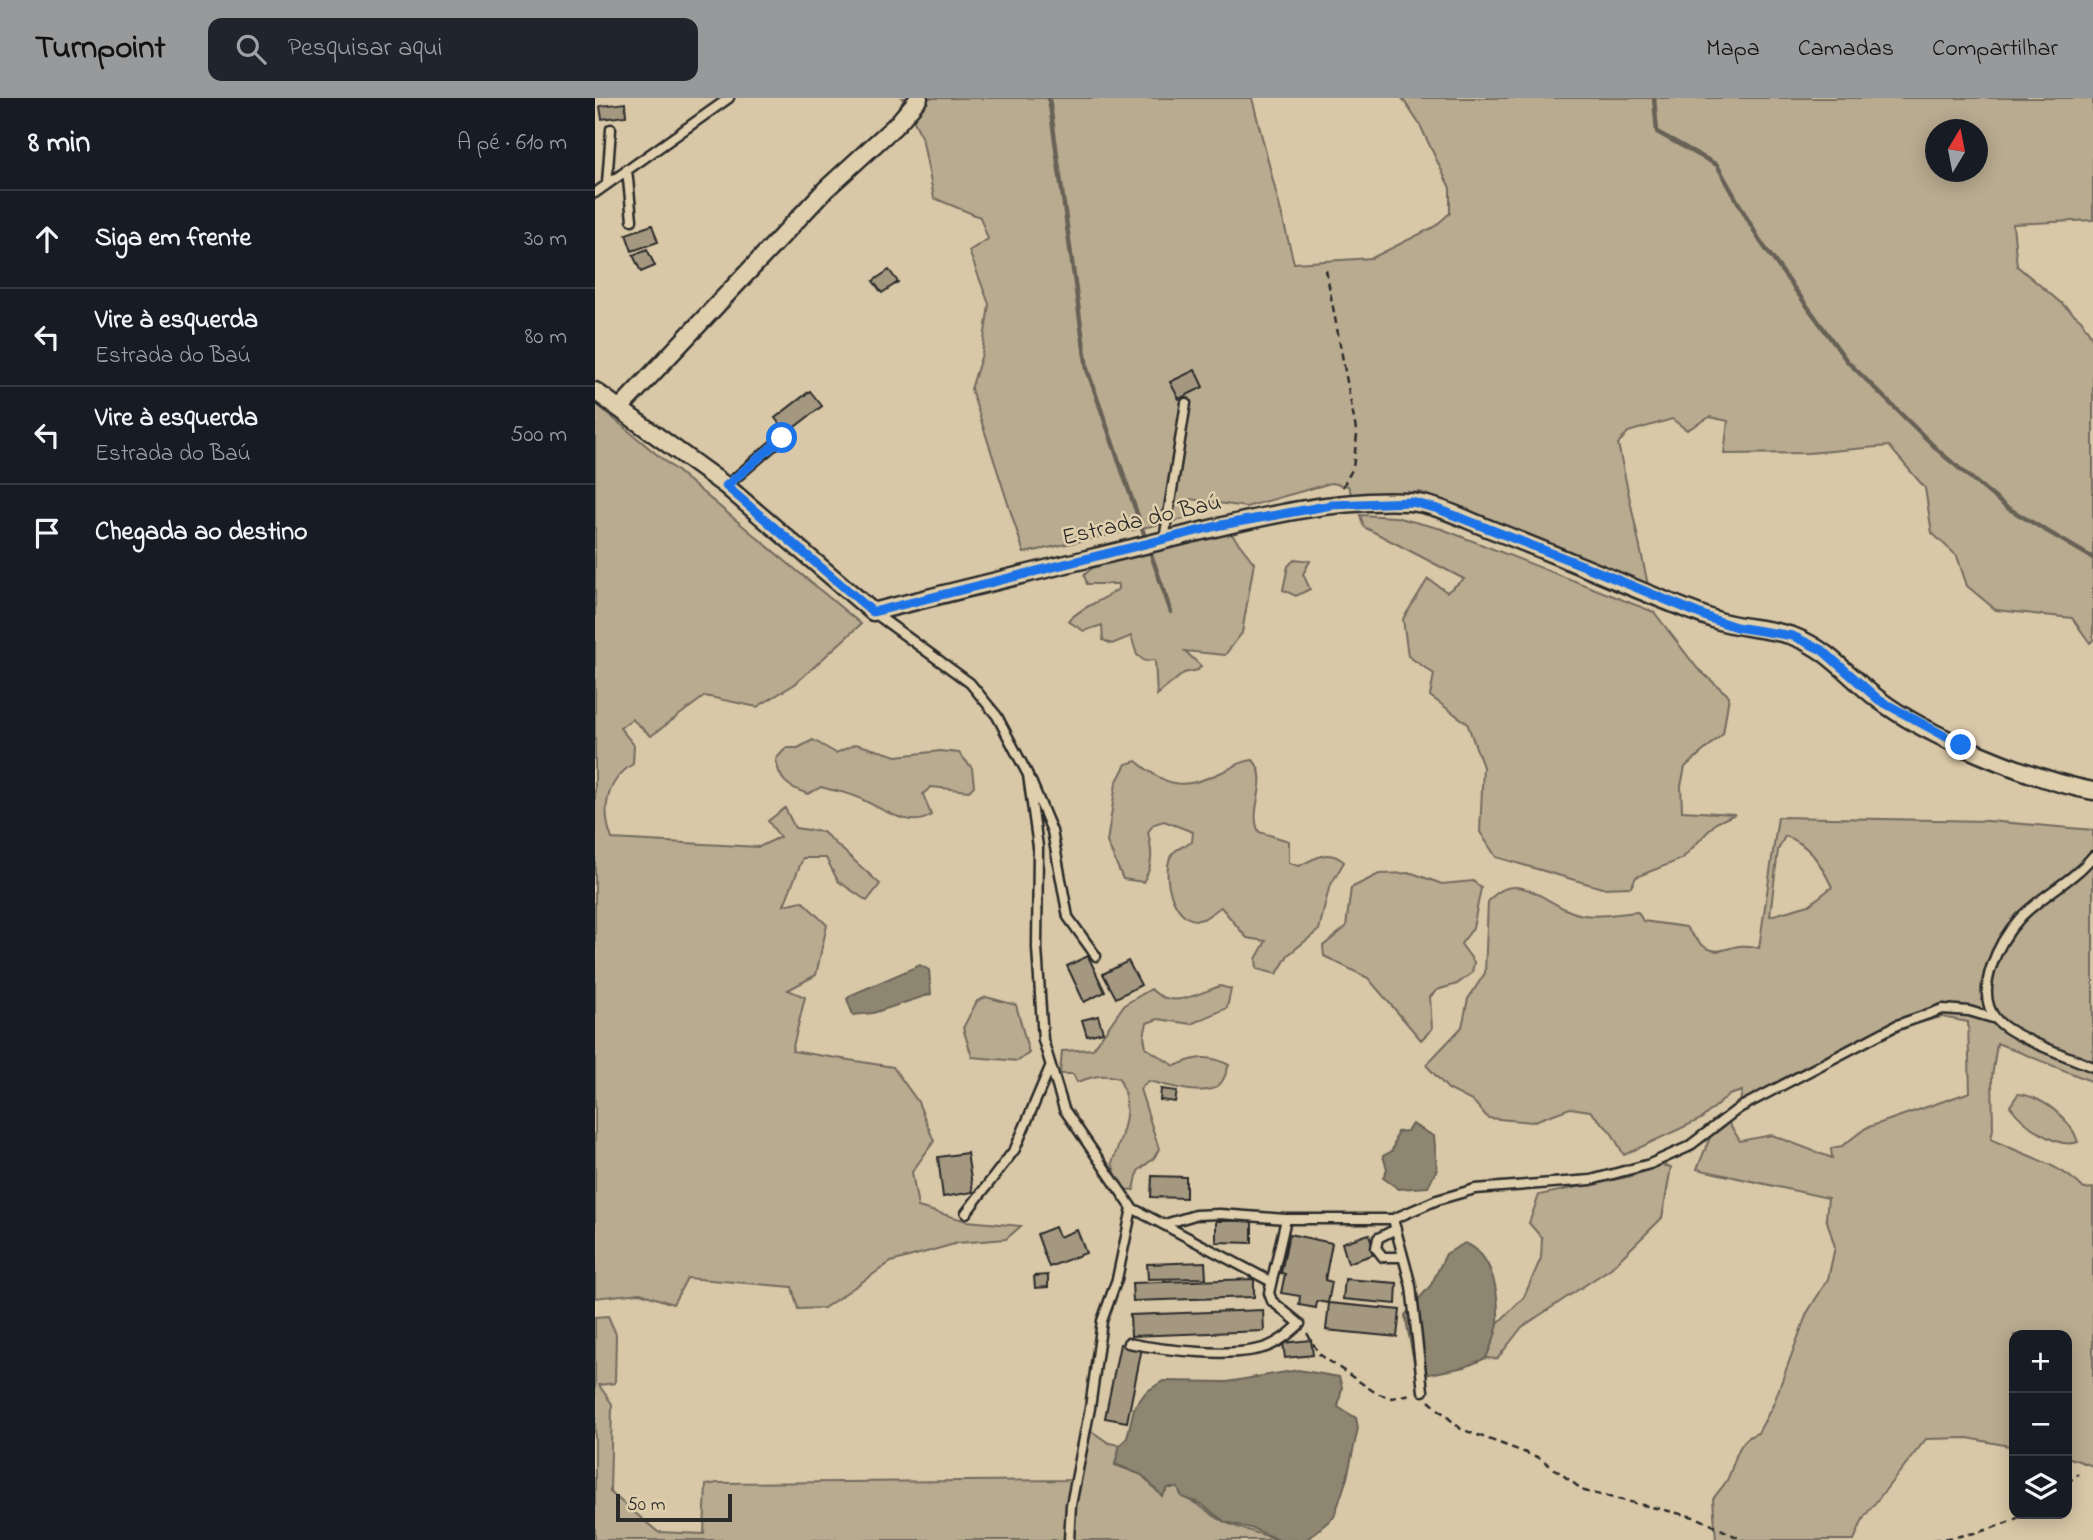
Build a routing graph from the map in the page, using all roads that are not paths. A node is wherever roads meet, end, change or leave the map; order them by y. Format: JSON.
{"nodes":[{"id":1,"x":729,"y":98,"type":"edge"},
{"id":2,"x":919,"y":98,"type":"edge"},
{"id":3,"x":611,"y":130,"type":"dead end"},
{"id":4,"x":627,"y":169,"type":"junction"},
{"id":5,"x":607,"y":183,"type":"junction"},
{"id":6,"x":595,"y":193,"type":"edge"},
{"id":7,"x":632,"y":220,"type":"dead end"},
{"id":8,"x":595,"y":390,"type":"edge"},
{"id":9,"x":1186,"y":403,"type":"dead end"},
{"id":10,"x":621,"y":407,"type":"junction"},
{"id":11,"x":782,"y":438,"type":"dead end"},
{"id":12,"x":726,"y":486,"type":"junction"},
{"id":13,"x":1164,"y":540,"type":"junction"},
{"id":14,"x":873,"y":612,"type":"junction"},
{"id":15,"x":1028,"y":775,"type":"junction"},
{"id":16,"x":2093,"y":791,"type":"edge"},
{"id":17,"x":2093,"y":856,"type":"edge"},
{"id":18,"x":1096,"y":956,"type":"dead end"},
{"id":19,"x":1996,"y":1019,"type":"junction"},
{"id":20,"x":1050,"y":1067,"type":"junction"},
{"id":21,"x":2093,"y":1067,"type":"edge"},
{"id":22,"x":1132,"y":1208,"type":"junction"},
{"id":23,"x":966,"y":1213,"type":"dead end"},
{"id":24,"x":1286,"y":1219,"type":"junction"},
{"id":25,"x":1393,"y":1219,"type":"junction"},
{"id":26,"x":1165,"y":1224,"type":"junction"},
{"id":27,"x":1396,"y":1229,"type":"junction"},
{"id":28,"x":1403,"y":1257,"type":"junction"},
{"id":29,"x":1270,"y":1281,"type":"junction"},
{"id":30,"x":1128,"y":1343,"type":"dead end"},
{"id":31,"x":1423,"y":1391,"type":"road end"},
{"id":32,"x":1069,"y":1540,"type":"edge"}],
"edges":[{"from":1,"to":4,"type":"lane"},
{"from":2,"to":10,"type":"street"},
{"from":3,"to":5,"type":"lane"},
{"from":4,"to":5,"type":"lane"},
{"from":4,"to":7,"type":"lane"},
{"from":5,"to":6,"type":"lane"},
{"from":8,"to":10,"type":"street"},
{"from":9,"to":13,"type":"lane"},
{"from":10,"to":12,"type":"street"},
{"from":11,"to":12,"type":"lane"},
{"from":12,"to":14,"type":"street"},
{"from":13,"to":14,"type":"street","name":"Estrada do Baú"},
{"from":13,"to":16,"type":"street","name":"Estrada do Baú"},
{"from":14,"to":15,"type":"lane"},
{"from":15,"to":18,"type":"lane"},
{"from":15,"to":20,"type":"lane"},
{"from":17,"to":19,"type":"lane"},
{"from":19,"to":21,"type":"lane"},
{"from":19,"to":25,"type":"lane"},
{"from":20,"to":22,"type":"lane"},
{"from":20,"to":23,"type":"lane"},
{"from":22,"to":26,"type":"lane"},
{"from":22,"to":32,"type":"lane"},
{"from":24,"to":25,"type":"lane"},
{"from":24,"to":26,"type":"lane"},
{"from":24,"to":29,"type":"lane"},
{"from":25,"to":27,"type":"lane"},
{"from":26,"to":29,"type":"lane"},
{"from":27,"to":28,"type":"lane"},
{"from":27,"to":28,"type":"lane"},
{"from":28,"to":31,"type":"lane"},
{"from":29,"to":30,"type":"lane"}]}
